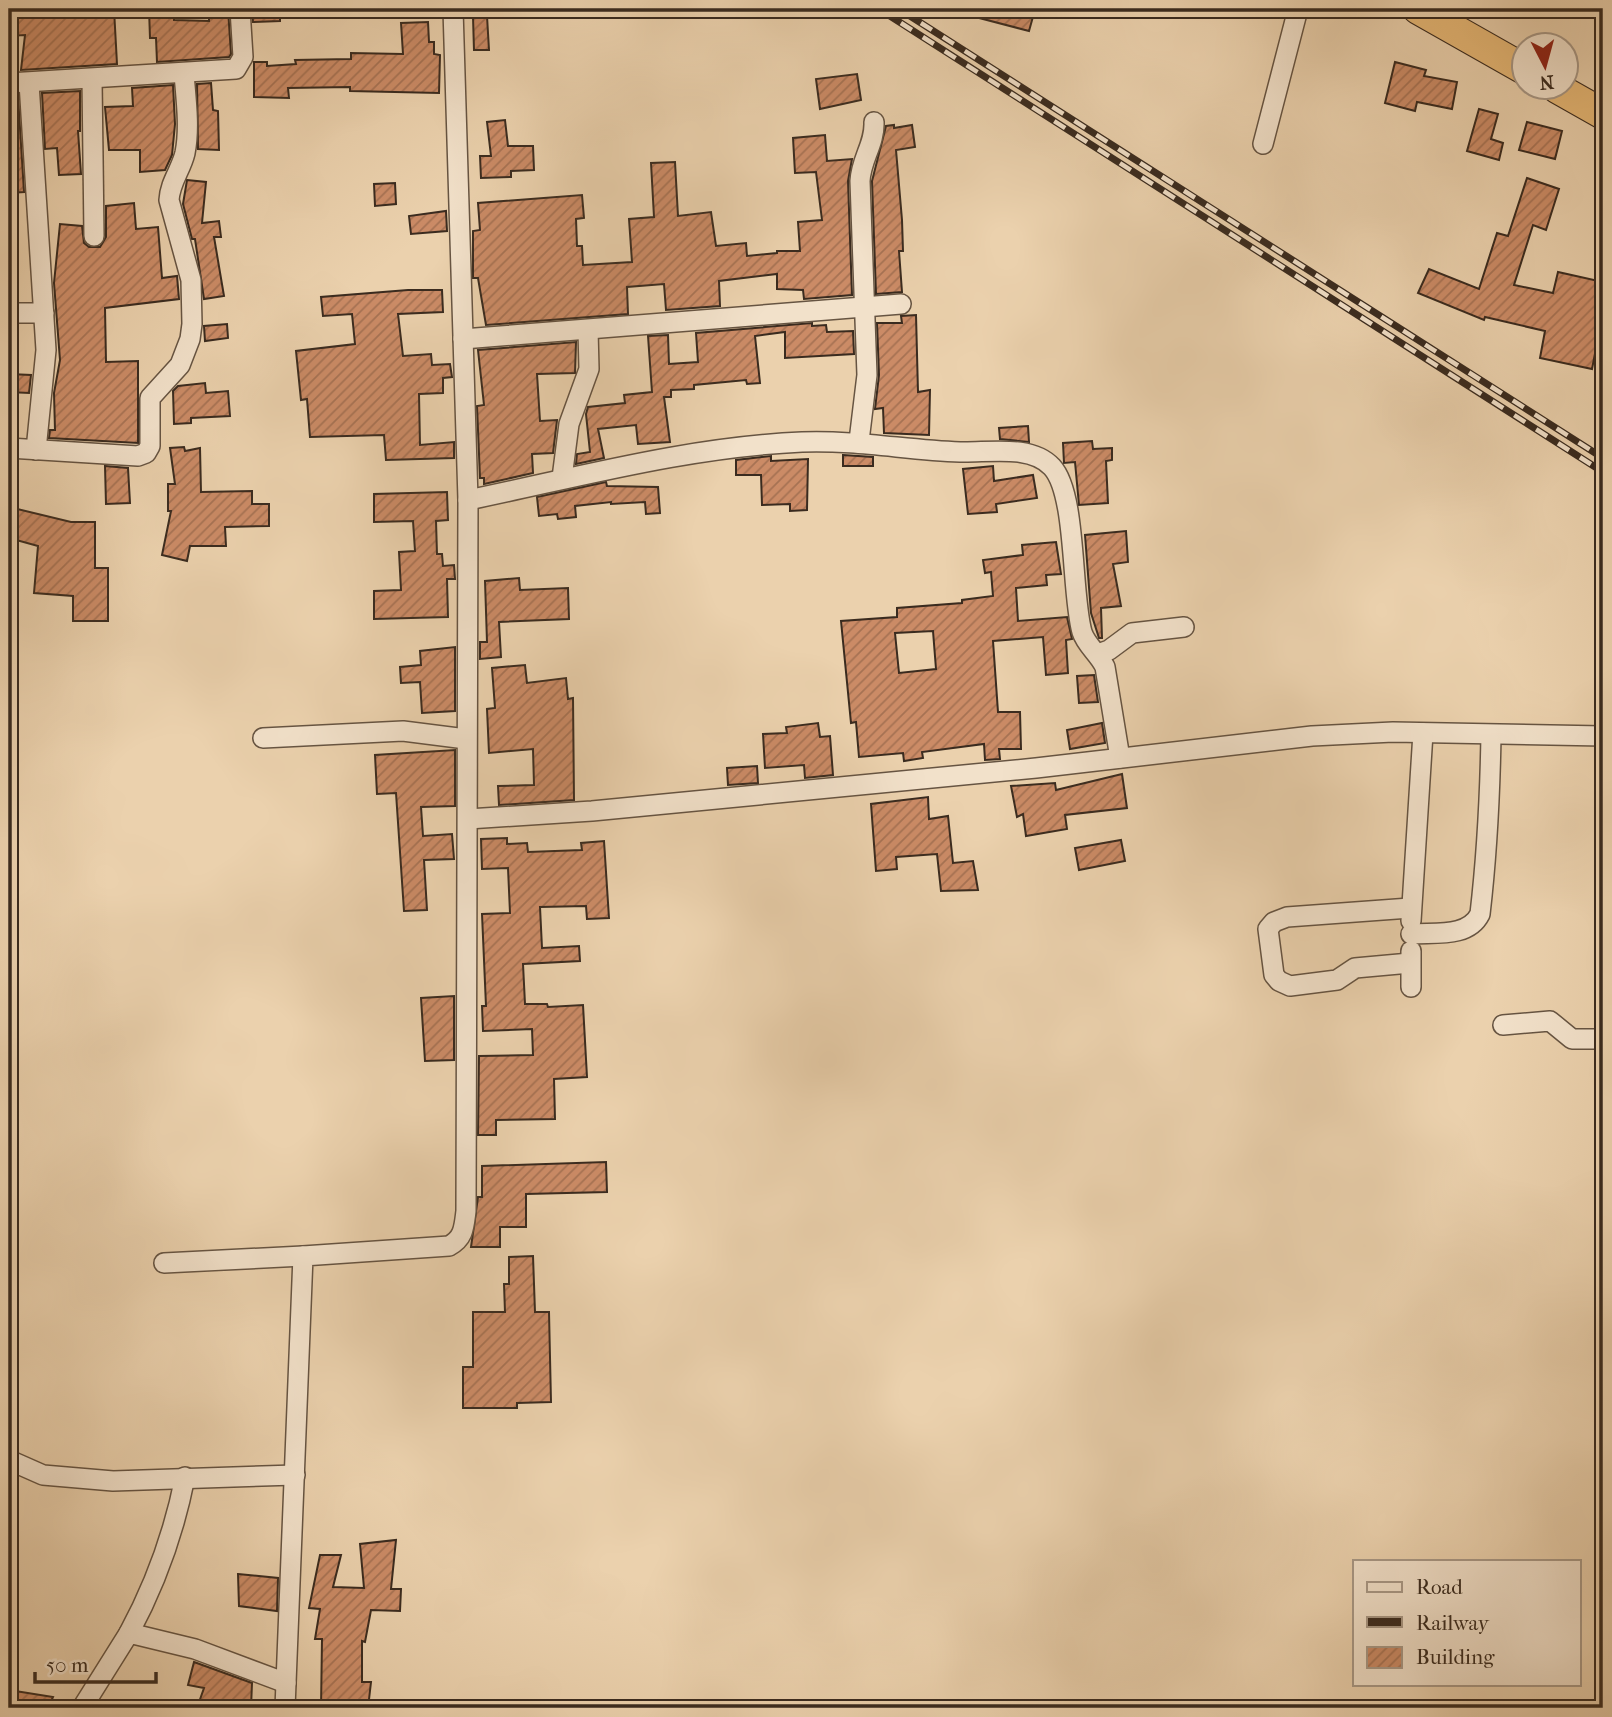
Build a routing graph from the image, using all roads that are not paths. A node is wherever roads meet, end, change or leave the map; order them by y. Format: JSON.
{"nodes":[{"id":1,"x":240,"y":9,"type":"edge"},
{"id":2,"x":453,"y":9,"type":"edge"},
{"id":3,"x":1298,"y":9,"type":"edge"},
{"id":4,"x":1418,"y":9,"type":"edge"},
{"id":5,"x":1510,"y":61,"type":"edge"},
{"id":6,"x":184,"y":74,"type":"junction"},
{"id":7,"x":92,"y":80,"type":"junction"},
{"id":8,"x":19,"y":83,"type":"edge"},
{"id":9,"x":1580,"y":101,"type":"edge"},
{"id":10,"x":1603,"y":114,"type":"edge"},
{"id":11,"x":874,"y":122,"type":"dead end"},
{"id":12,"x":1263,"y":144,"type":"dead end"},
{"id":13,"x":94,"y":236,"type":"dead end"},
{"id":14,"x":901,"y":304,"type":"dead end"},
{"id":15,"x":866,"y":308,"type":"junction"},
{"id":16,"x":9,"y":313,"type":"edge"},
{"id":17,"x":44,"y":313,"type":"junction"},
{"id":18,"x":588,"y":330,"type":"junction"},
{"id":19,"x":463,"y":339,"type":"junction"},
{"id":20,"x":859,"y":441,"type":"junction"},
{"id":21,"x":9,"y":448,"type":"edge"},
{"id":22,"x":36,"y":450,"type":"junction"},
{"id":23,"x":562,"y":478,"type":"junction"},
{"id":24,"x":468,"y":500,"type":"junction"},
{"id":25,"x":1184,"y":627,"type":"dead end"},
{"id":26,"x":1098,"y":653,"type":"junction"},
{"id":27,"x":1423,"y":733,"type":"junction"},
{"id":28,"x":1491,"y":735,"type":"junction"},
{"id":29,"x":1603,"y":736,"type":"edge"},
{"id":30,"x":262,"y":738,"type":"dead end"},
{"id":31,"x":466,"y":739,"type":"junction"},
{"id":32,"x":1120,"y":758,"type":"junction"},
{"id":33,"x":468,"y":819,"type":"junction"},
{"id":34,"x":1410,"y":908,"type":"junction"},
{"id":35,"x":1411,"y":934,"type":"junction"},
{"id":36,"x":1410,"y":963,"type":"junction"},
{"id":37,"x":1411,"y":987,"type":"dead end"},
{"id":38,"x":1503,"y":1026,"type":"dead end"},
{"id":39,"x":1603,"y":1039,"type":"edge"},
{"id":40,"x":303,"y":1256,"type":"junction"},
{"id":41,"x":164,"y":1263,"type":"dead end"},
{"id":42,"x":9,"y":1460,"type":"edge"},
{"id":43,"x":295,"y":1475,"type":"junction"},
{"id":44,"x":185,"y":1477,"type":"junction"},
{"id":45,"x":129,"y":1633,"type":"junction"},
{"id":46,"x":286,"y":1683,"type":"junction"},
{"id":47,"x":82,"y":1708,"type":"edge"},
{"id":48,"x":285,"y":1708,"type":"edge"}],
"edges":[{"from":1,"to":6,"type":"street"},
{"from":2,"to":19,"type":"street"},
{"from":3,"to":12,"type":"street"},
{"from":4,"to":5,"type":"highway"},
{"from":6,"to":7,"type":"street"},
{"from":6,"to":22,"type":"street"},
{"from":7,"to":8,"type":"street"},
{"from":7,"to":13,"type":"street"},
{"from":8,"to":17,"type":"street"},
{"from":9,"to":10,"type":"highway"},
{"from":11,"to":15,"type":"street"},
{"from":14,"to":15,"type":"street"},
{"from":15,"to":18,"type":"street"},
{"from":15,"to":20,"type":"street"},
{"from":16,"to":17,"type":"street"},
{"from":17,"to":22,"type":"street"},
{"from":18,"to":19,"type":"street"},
{"from":18,"to":23,"type":"street"},
{"from":19,"to":24,"type":"street"},
{"from":20,"to":23,"type":"street"},
{"from":20,"to":26,"type":"street"},
{"from":21,"to":22,"type":"street"},
{"from":23,"to":24,"type":"street"},
{"from":24,"to":31,"type":"street"},
{"from":25,"to":26,"type":"street"},
{"from":26,"to":32,"type":"street"},
{"from":27,"to":28,"type":"street"},
{"from":27,"to":32,"type":"street"},
{"from":27,"to":34,"type":"street"},
{"from":28,"to":29,"type":"street"},
{"from":28,"to":35,"type":"street"},
{"from":30,"to":31,"type":"street"},
{"from":31,"to":33,"type":"street"},
{"from":32,"to":33,"type":"street"},
{"from":33,"to":40,"type":"street"},
{"from":34,"to":35,"type":"street"},
{"from":34,"to":36,"type":"street"},
{"from":35,"to":36,"type":"street"},
{"from":36,"to":37,"type":"street"},
{"from":38,"to":39,"type":"street"},
{"from":40,"to":41,"type":"street"},
{"from":40,"to":43,"type":"street"},
{"from":42,"to":44,"type":"street"},
{"from":43,"to":44,"type":"street"},
{"from":43,"to":46,"type":"street"},
{"from":44,"to":45,"type":"street"},
{"from":45,"to":46,"type":"street"},
{"from":45,"to":47,"type":"street"},
{"from":46,"to":48,"type":"street"}]}
